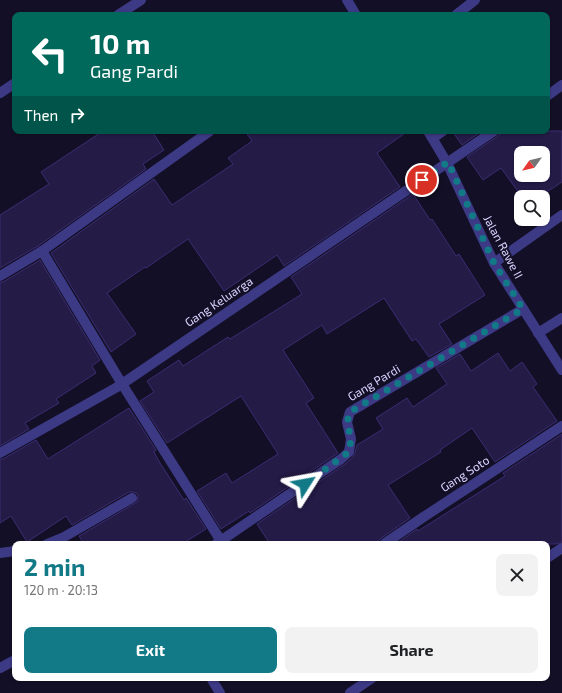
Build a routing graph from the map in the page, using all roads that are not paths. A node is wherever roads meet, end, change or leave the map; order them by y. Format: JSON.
{"nodes":[{"id":1,"x":141,"y":0,"type":"edge"},
{"id":2,"x":347,"y":0,"type":"edge"},
{"id":3,"x":475,"y":0,"type":"edge"},
{"id":4,"x":123,"y":12,"type":"edge"},
{"id":5,"x":354,"y":12,"type":"edge"},
{"id":6,"x":460,"y":12,"type":"edge"},
{"id":7,"x":12,"y":85,"type":"edge"},
{"id":8,"x":562,"y":85,"type":"edge"},
{"id":9,"x":0,"y":93,"type":"edge"},
{"id":10,"x":550,"y":94,"type":"edge"},
{"id":11,"x":206,"y":134,"type":"edge"},
{"id":12,"x":490,"y":134,"type":"edge"},
{"id":13,"x":430,"y":135,"type":"edge"},
{"id":14,"x":448,"y":162,"type":"junction"},
{"id":15,"x":562,"y":215,"type":"edge"},
{"id":16,"x":42,"y":251,"type":"junction"},
{"id":17,"x":494,"y":263,"type":"junction"},
{"id":18,"x":0,"y":276,"type":"edge"},
{"id":19,"x":523,"y":309,"type":"junction"},
{"id":20,"x":562,"y":318,"type":"edge"},
{"id":21,"x":538,"y":333,"type":"junction"},
{"id":22,"x":562,"y":370,"type":"edge"},
{"id":23,"x":122,"y":384,"type":"junction"},
{"id":24,"x":562,"y":426,"type":"edge"},
{"id":25,"x":0,"y":453,"type":"edge"},
{"id":26,"x":132,"y":498,"type":"dead end"},
{"id":27,"x":54,"y":541,"type":"edge"},
{"id":28,"x":217,"y":541,"type":"edge"},
{"id":29,"x":221,"y":541,"type":"edge"},
{"id":30,"x":388,"y":541,"type":"edge"},
{"id":31,"x":562,"y":548,"type":"edge"},
{"id":32,"x":12,"y":551,"type":"edge"},
{"id":33,"x":0,"y":553,"type":"edge"},
{"id":34,"x":550,"y":556,"type":"edge"},
{"id":35,"x":12,"y":662,"type":"edge"},
{"id":36,"x":0,"y":668,"type":"edge"},
{"id":37,"x":213,"y":681,"type":"edge"},
{"id":38,"x":368,"y":681,"type":"edge"},
{"id":39,"x":220,"y":693,"type":"edge"},
{"id":40,"x":350,"y":693,"type":"edge"}],
"edges":[{"from":1,"to":4,"type":"street"},
{"from":2,"to":5,"type":"street"},
{"from":3,"to":6,"type":"street"},
{"from":7,"to":9,"type":"street"},
{"from":8,"to":10,"type":"street"},
{"from":11,"to":16,"type":"street"},
{"from":12,"to":14,"type":"street","name":"Gang Keluarga"},
{"from":13,"to":14,"type":"street","name":"Jalan Rawe II"},
{"from":14,"to":17,"type":"street","name":"Jalan Rawe II"},
{"from":14,"to":23,"type":"street","name":"Gang Keluarga"},
{"from":15,"to":17,"type":"street"},
{"from":16,"to":18,"type":"street"},
{"from":16,"to":23,"type":"street"},
{"from":17,"to":19,"type":"street","name":"Jalan Rawe II"},
{"from":19,"to":21,"type":"street","name":"Jalan Rawe II"},
{"from":19,"to":29,"type":"street","name":"Gang Pardi"},
{"from":20,"to":21,"type":"street"},
{"from":21,"to":22,"type":"street","name":"Jalan Rawe II"},
{"from":23,"to":25,"type":"street","name":"Gang Keluarga"},
{"from":23,"to":28,"type":"street"},
{"from":24,"to":30,"type":"street","name":"Gang Soto"},
{"from":26,"to":27,"type":"street"},
{"from":31,"to":34,"type":"street"},
{"from":32,"to":33,"type":"street"},
{"from":35,"to":36,"type":"street"},
{"from":37,"to":39,"type":"street"},
{"from":38,"to":40,"type":"street"}]}
